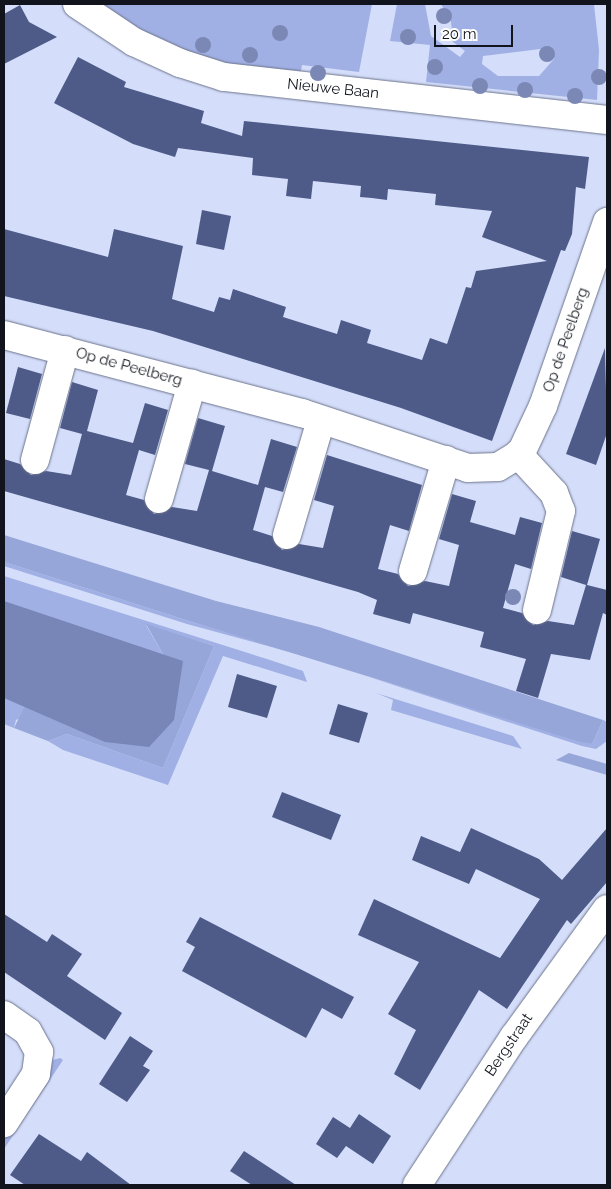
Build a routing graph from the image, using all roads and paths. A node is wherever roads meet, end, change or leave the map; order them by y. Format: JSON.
{"nodes":[{"id":1,"x":76,"y":4,"type":"edge"},
{"id":2,"x":607,"y":120,"type":"edge"},
{"id":3,"x":607,"y":222,"type":"edge"},
{"id":4,"x":4,"y":335,"type":"edge"},
{"id":5,"x":66,"y":350,"type":"junction"},
{"id":6,"x":192,"y":384,"type":"junction"},
{"id":7,"x":321,"y":420,"type":"junction"},
{"id":8,"x":518,"y":454,"type":"junction"},
{"id":9,"x":35,"y":460,"type":"dead end"},
{"id":10,"x":446,"y":460,"type":"junction"},
{"id":11,"x":160,"y":499,"type":"dead end"},
{"id":12,"x":287,"y":535,"type":"dead end"},
{"id":13,"x":413,"y":571,"type":"dead end"},
{"id":14,"x":537,"y":610,"type":"dead end"},
{"id":15,"x":607,"y":909,"type":"edge"},
{"id":16,"x":4,"y":1016,"type":"edge"},
{"id":17,"x":4,"y":1124,"type":"edge"},
{"id":18,"x":417,"y":1185,"type":"edge"}],
"edges":[{"from":1,"to":2,"type":"street","name":"Nieuwe Baan"},
{"from":3,"to":8,"type":"street","name":"Op de Peelberg"},
{"from":4,"to":5,"type":"street","name":"Op de Peelberg"},
{"from":5,"to":6,"type":"street","name":"Op de Peelberg"},
{"from":5,"to":9,"type":"street","name":"Op de Peelberg"},
{"from":6,"to":7,"type":"street","name":"Op de Peelberg"},
{"from":6,"to":11,"type":"street","name":"Op de Peelberg"},
{"from":7,"to":10,"type":"street","name":"Op de Peelberg"},
{"from":7,"to":12,"type":"street"},
{"from":8,"to":10,"type":"street","name":"Op de Peelberg"},
{"from":8,"to":14,"type":"street"},
{"from":10,"to":13,"type":"street"},
{"from":15,"to":18,"type":"street","name":"Bergstraat"},
{"from":16,"to":17,"type":"street"}]}
